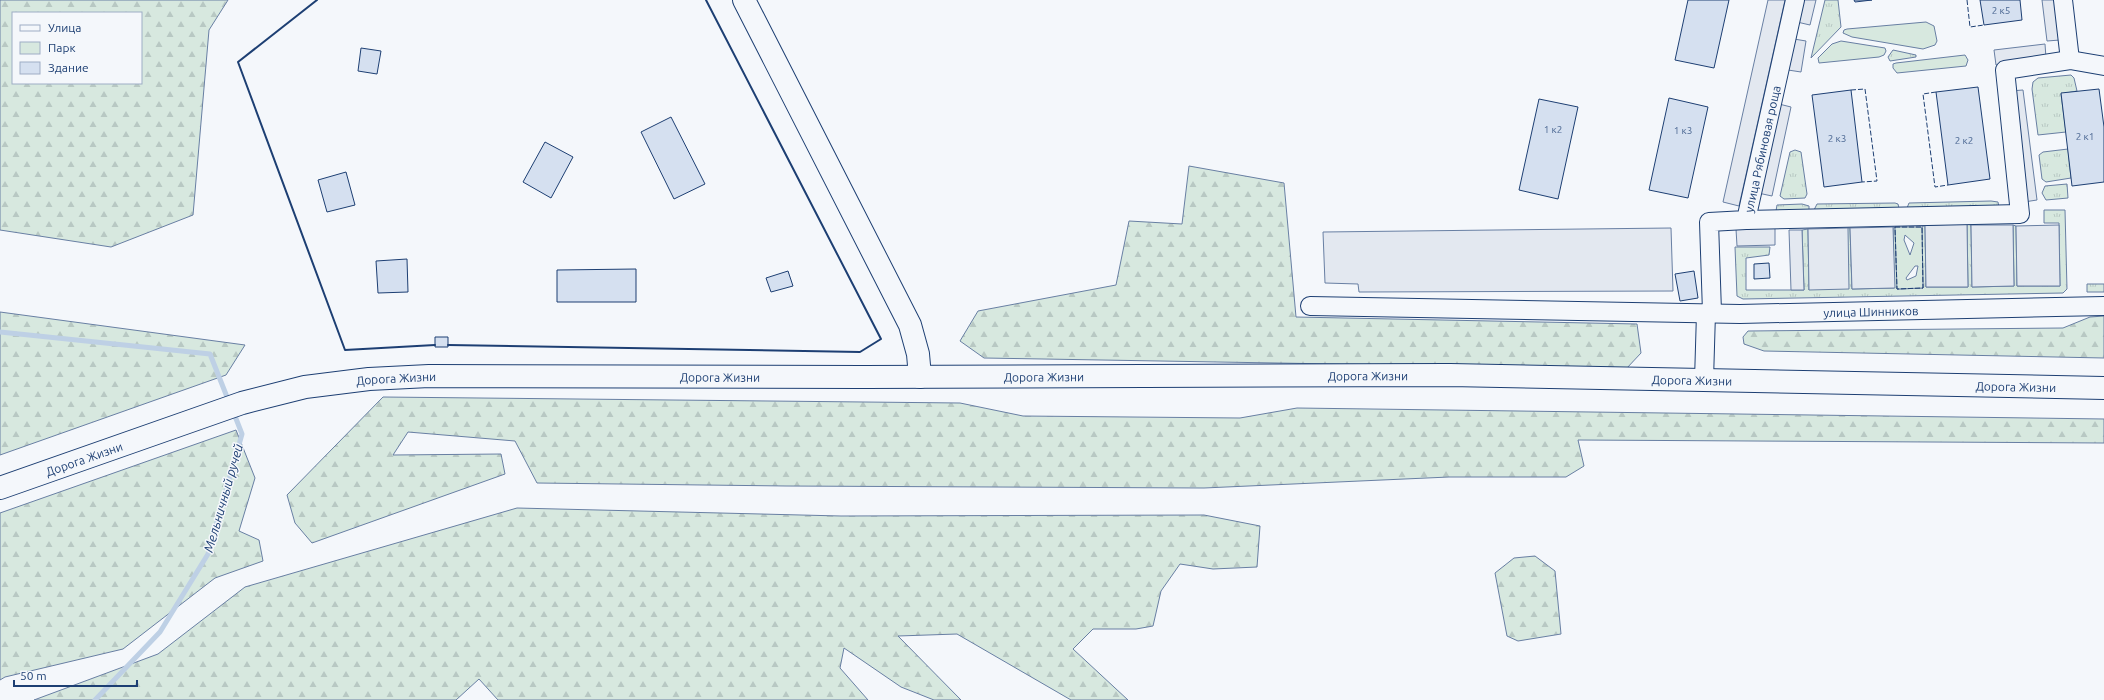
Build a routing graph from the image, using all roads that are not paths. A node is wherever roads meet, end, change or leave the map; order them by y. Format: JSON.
{"nodes":[{"id":1,"x":744,"y":0,"type":"edge"},
{"id":2,"x":1795,"y":0,"type":"edge"},
{"id":3,"x":2063,"y":0,"type":"edge"},
{"id":4,"x":2070,"y":60,"type":"junction"},
{"id":5,"x":2104,"y":66,"type":"edge"},
{"id":6,"x":1746,"y":220,"type":"junction"},
{"id":7,"x":1310,"y":306,"type":"dead end"},
{"id":8,"x":2104,"y":306,"type":"edge"},
{"id":9,"x":1709,"y":313,"type":"junction"},
{"id":10,"x":920,"y":377,"type":"junction"},
{"id":11,"x":1704,"y":380,"type":"junction"},
{"id":12,"x":2104,"y":388,"type":"edge"},
{"id":13,"x":0,"y":488,"type":"edge"}],
"edges":[{"from":1,"to":10,"type":"main road"},
{"from":2,"to":6,"type":"street","name":"улица Рябиновая роща"},
{"from":3,"to":4,"type":"street"},
{"from":4,"to":5,"type":"street"},
{"from":4,"to":6,"type":"street"},
{"from":6,"to":9,"type":"street","name":"улица Рябиновая роща"},
{"from":7,"to":9,"type":"street","name":"улица Шинников"},
{"from":8,"to":9,"type":"street","name":"улица Шинников"},
{"from":9,"to":11,"type":"street"},
{"from":10,"to":11,"type":"main road","name":"Дорога Жизни"},
{"from":10,"to":13,"type":"main road","name":"Дорога Жизни"},
{"from":11,"to":12,"type":"main road","name":"Дорога Жизни"}]}
